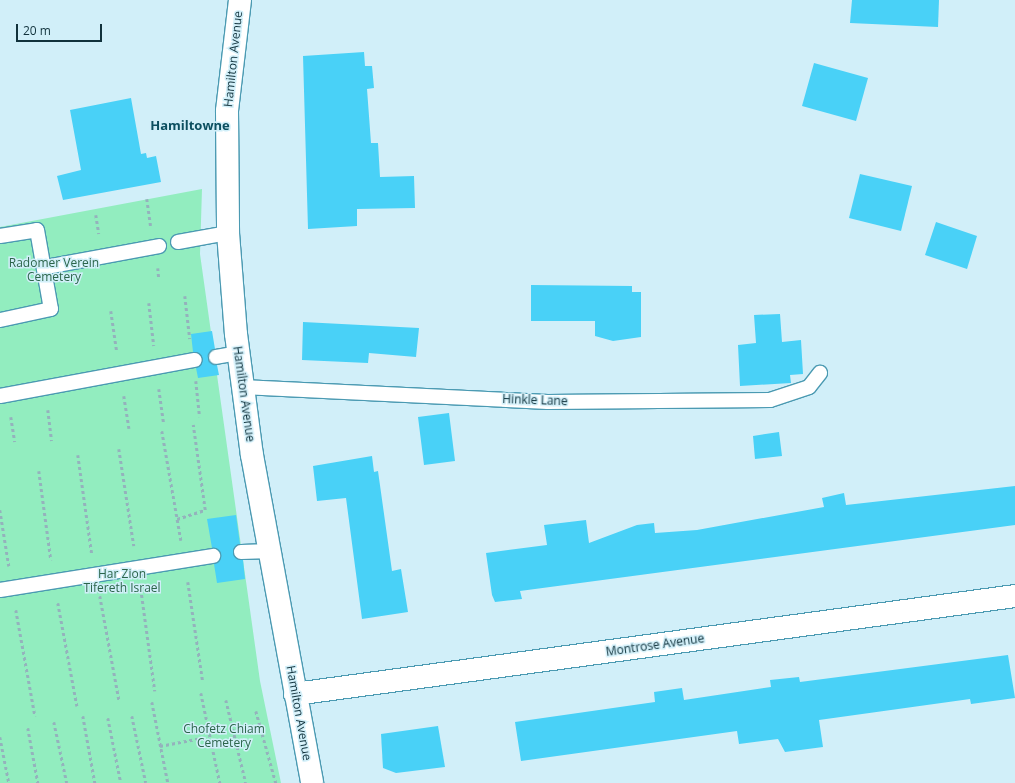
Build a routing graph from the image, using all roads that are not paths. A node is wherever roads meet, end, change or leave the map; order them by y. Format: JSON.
{"nodes":[{"id":1,"x":240,"y":0,"type":"edge"},
{"id":2,"x":228,"y":233,"type":"junction"},
{"id":3,"x":0,"y":236,"type":"edge"},
{"id":4,"x":178,"y":242,"type":"dead end"},
{"id":5,"x":159,"y":246,"type":"dead end"},
{"id":6,"x":46,"y":267,"type":"junction"},
{"id":7,"x":0,"y":320,"type":"edge"},
{"id":8,"x":238,"y":353,"type":"junction"},
{"id":9,"x":216,"y":357,"type":"dead end"},
{"id":10,"x":195,"y":360,"type":"dead end"},
{"id":11,"x":820,"y":373,"type":"dead end"},
{"id":12,"x":242,"y":387,"type":"junction"},
{"id":13,"x":0,"y":396,"type":"edge"},
{"id":14,"x":272,"y":551,"type":"junction"},
{"id":15,"x":242,"y":552,"type":"dead end"},
{"id":16,"x":213,"y":556,"type":"dead end"},
{"id":17,"x":6,"y":589,"type":"edge"},
{"id":18,"x":1015,"y":596,"type":"edge"},
{"id":19,"x":295,"y":694,"type":"junction"},
{"id":20,"x":312,"y":783,"type":"edge"}],
"edges":[{"from":1,"to":2,"type":"street","name":"Hamilton Avenue"},
{"from":2,"to":4,"type":"lane"},
{"from":2,"to":8,"type":"street","name":"Hamilton Avenue"},
{"from":3,"to":6,"type":"lane"},
{"from":5,"to":6,"type":"lane"},
{"from":6,"to":7,"type":"lane"},
{"from":8,"to":9,"type":"lane"},
{"from":8,"to":12,"type":"street","name":"Hamilton Avenue"},
{"from":10,"to":13,"type":"lane"},
{"from":11,"to":12,"type":"lane","name":"Hinkle Lane"},
{"from":12,"to":14,"type":"street","name":"Hamilton Avenue"},
{"from":14,"to":15,"type":"lane"},
{"from":14,"to":19,"type":"street","name":"Hamilton Avenue"},
{"from":16,"to":17,"type":"lane"},
{"from":18,"to":19,"type":"street","name":"Montrose Avenue"},
{"from":19,"to":20,"type":"street","name":"Hamilton Avenue"}]}
